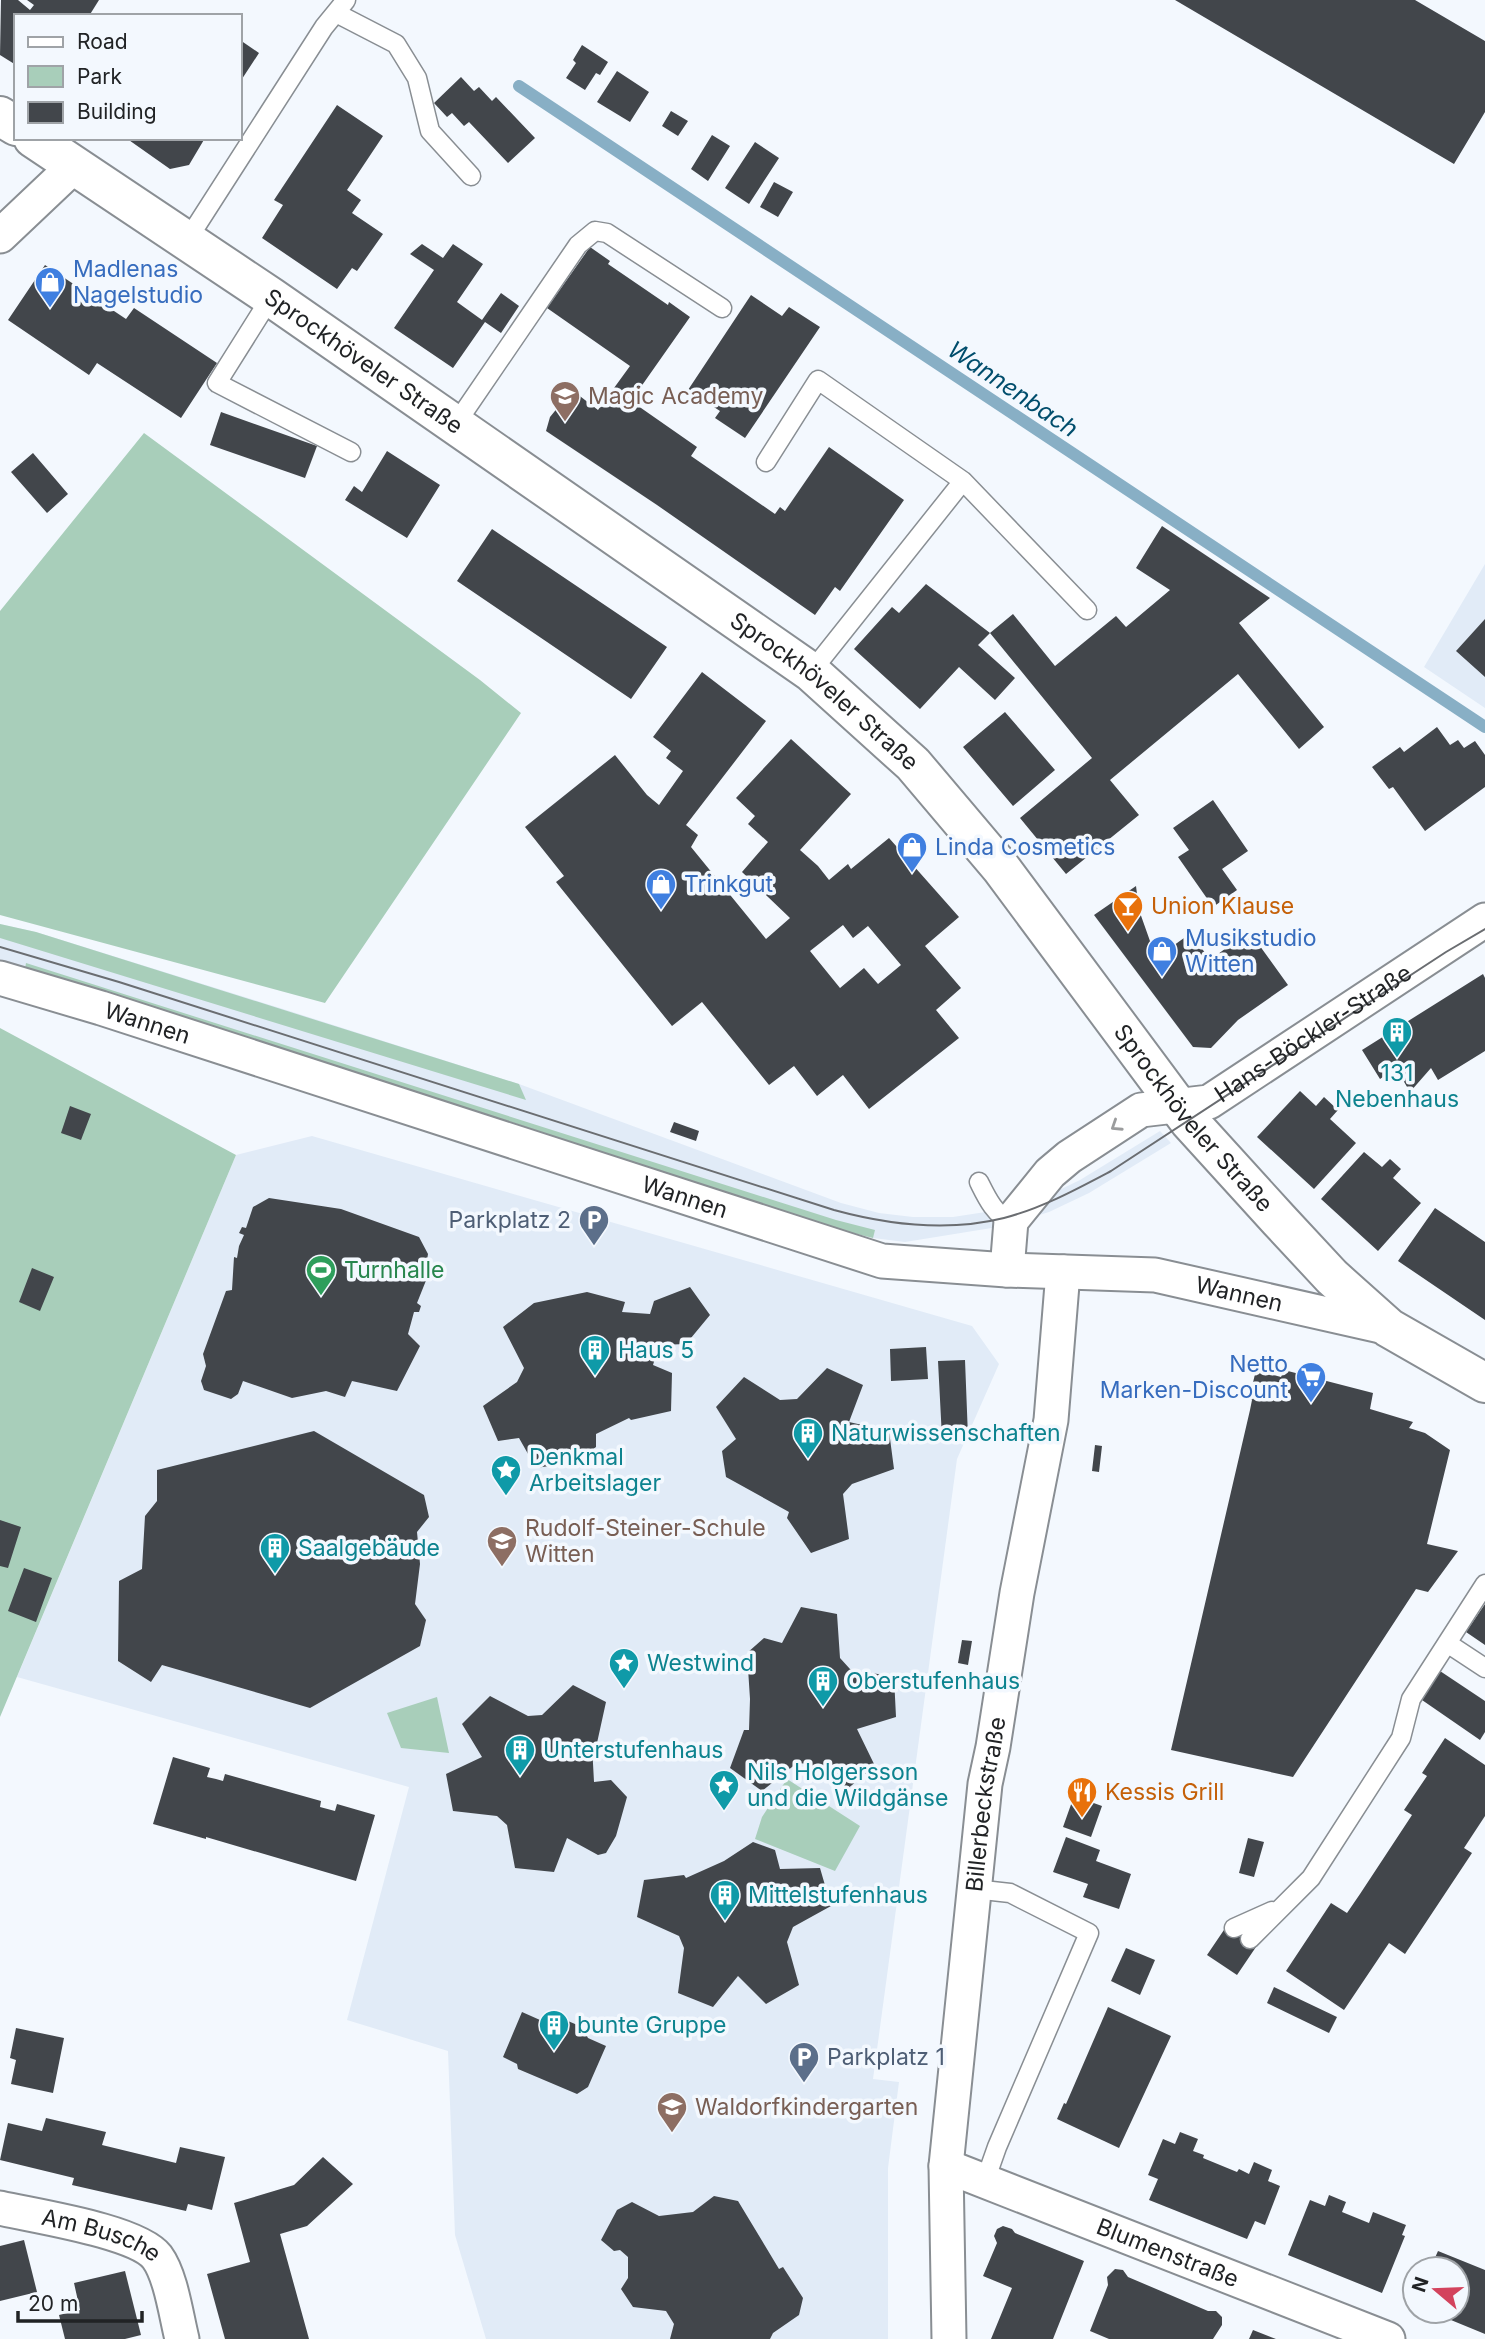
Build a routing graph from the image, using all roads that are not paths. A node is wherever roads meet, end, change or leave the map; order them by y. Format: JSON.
{"nodes":[{"id":1,"x":341,"y":6,"type":"edge"},
{"id":2,"x":36,"y":140,"type":"edge"},
{"id":3,"x":74,"y":166,"type":"junction"},
{"id":4,"x":471,"y":176,"type":"dead end"},
{"id":5,"x":0,"y":236,"type":"edge"},
{"id":6,"x":187,"y":242,"type":"junction"},
{"id":7,"x":271,"y":297,"type":"junction"},
{"id":8,"x":722,"y":308,"type":"dead end"},
{"id":9,"x":455,"y":425,"type":"junction"},
{"id":10,"x":351,"y":452,"type":"dead end"},
{"id":11,"x":766,"y":462,"type":"dead end"},
{"id":12,"x":963,"y":481,"type":"junction"},
{"id":13,"x":1087,"y":610,"type":"dead end"},
{"id":14,"x":811,"y":672,"type":"junction"},
{"id":15,"x":1485,"y":920,"type":"edge"},
{"id":16,"x":0,"y":978,"type":"edge"},
{"id":17,"x":1179,"y":1106,"type":"junction"},
{"id":18,"x":979,"y":1182,"type":"dead end"},
{"id":19,"x":1011,"y":1221,"type":"junction"},
{"id":20,"x":1007,"y":1270,"type":"junction"},
{"id":21,"x":1063,"y":1272,"type":"junction"},
{"id":22,"x":1390,"y":1328,"type":"junction"},
{"id":23,"x":1485,"y":1382,"type":"edge"},
{"id":24,"x":1485,"y":1584,"type":"edge"},
{"id":25,"x":1447,"y":1643,"type":"junction"},
{"id":26,"x":1485,"y":1668,"type":"edge"},
{"id":27,"x":974,"y":1889,"type":"junction"},
{"id":28,"x":1284,"y":1905,"type":"junction"},
{"id":29,"x":1234,"y":1928,"type":"dead end"},
{"id":30,"x":1250,"y":1939,"type":"dead end"},
{"id":31,"x":946,"y":2166,"type":"junction"},
{"id":32,"x":985,"y":2181,"type":"junction"},
{"id":33,"x":0,"y":2208,"type":"edge"},
{"id":34,"x":182,"y":2339,"type":"edge"},
{"id":35,"x":949,"y":2339,"type":"edge"},
{"id":36,"x":1388,"y":2339,"type":"edge"}],
"edges":[{"from":1,"to":4,"type":"lane"},
{"from":1,"to":6,"type":"lane"},
{"from":2,"to":3,"type":"main road","name":"Sprockhöveler Straße"},
{"from":3,"to":5,"type":"street"},
{"from":3,"to":6,"type":"main road","name":"Sprockhöveler Straße"},
{"from":6,"to":7,"type":"main road","name":"Sprockhöveler Straße"},
{"from":7,"to":9,"type":"main road","name":"Sprockhöveler Straße"},
{"from":7,"to":10,"type":"lane"},
{"from":8,"to":9,"type":"lane"},
{"from":9,"to":14,"type":"main road","name":"Sprockhöveler Straße"},
{"from":11,"to":12,"type":"lane"},
{"from":12,"to":13,"type":"lane"},
{"from":12,"to":14,"type":"lane"},
{"from":14,"to":17,"type":"main road","name":"Sprockhöveler Straße"},
{"from":15,"to":17,"type":"street","name":"Hans-Böckler-Straße"},
{"from":16,"to":20,"type":"street","name":"Wannen"},
{"from":17,"to":19,"type":"street","name":"Hans-Böckler-Straße","one_way":true},
{"from":17,"to":22,"type":"main road","name":"Sprockhöveler Straße"},
{"from":18,"to":19,"type":"lane"},
{"from":19,"to":20,"type":"street"},
{"from":20,"to":21,"type":"street","name":"Wannen"},
{"from":21,"to":22,"type":"street","name":"Wannen"},
{"from":21,"to":27,"type":"street","name":"Billerbeckstraße"},
{"from":22,"to":23,"type":"main road","name":"Sprockhöveler Straße"},
{"from":24,"to":25,"type":"lane"},
{"from":25,"to":26,"type":"lane"},
{"from":25,"to":28,"type":"lane"},
{"from":27,"to":31,"type":"street","name":"Billerbeckstraße"},
{"from":27,"to":32,"type":"lane"},
{"from":28,"to":29,"type":"lane"},
{"from":28,"to":30,"type":"lane"},
{"from":31,"to":32,"type":"street","name":"Blumenstraße"},
{"from":31,"to":35,"type":"street","name":"Billerbeckstraße"},
{"from":32,"to":36,"type":"street","name":"Blumenstraße"},
{"from":33,"to":34,"type":"street","name":"Am Busche"}]}
